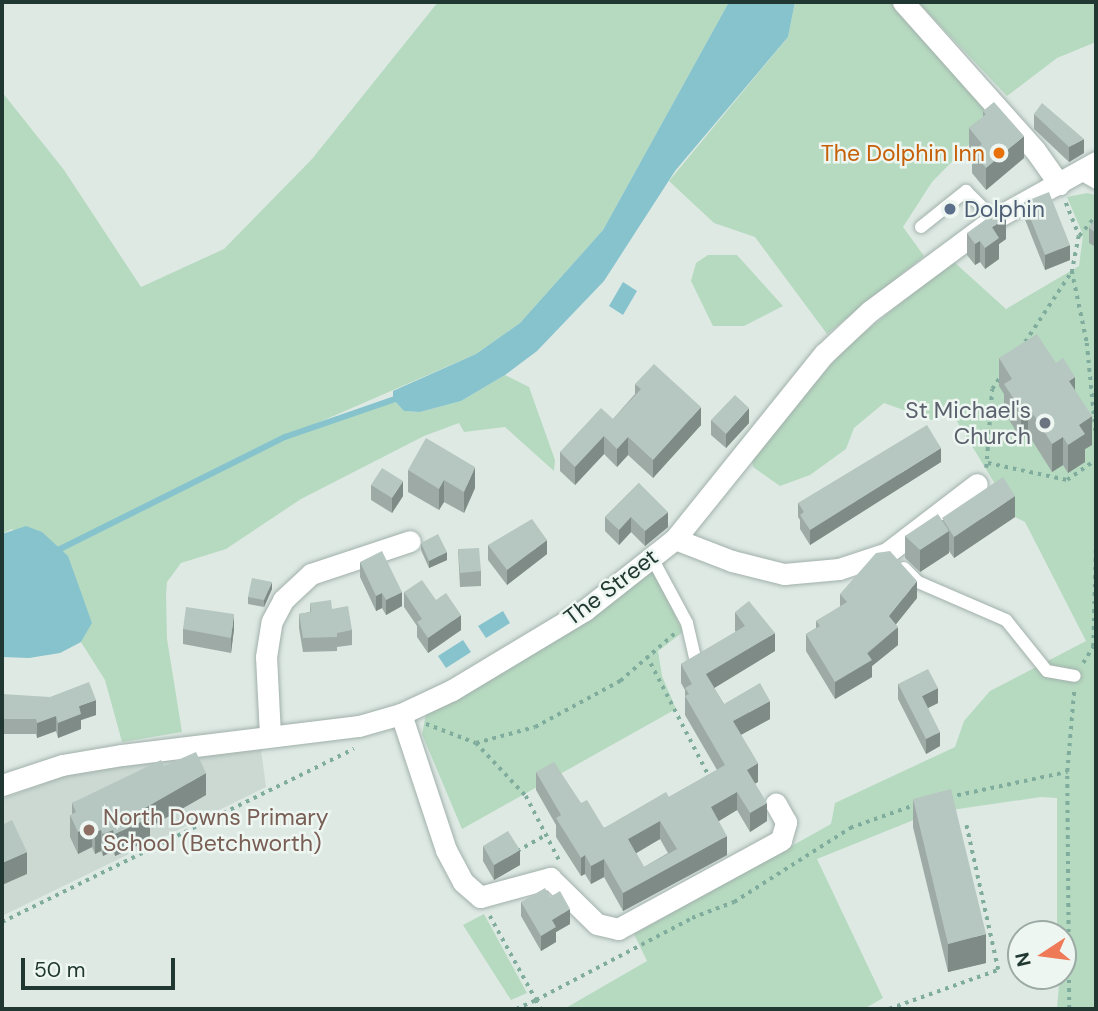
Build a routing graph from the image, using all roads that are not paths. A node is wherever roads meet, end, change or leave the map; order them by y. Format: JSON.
{"nodes":[{"id":1,"x":903,"y":2,"type":"edge"},
{"id":2,"x":1091,"y":173,"type":"edge"},
{"id":3,"x":1059,"y":184,"type":"junction"},
{"id":4,"x":994,"y":219,"type":"junction"},
{"id":5,"x":921,"y":227,"type":"dead end"},
{"id":6,"x":977,"y":484,"type":"road end"},
{"id":7,"x":675,"y":539,"type":"junction"},
{"id":8,"x":410,"y":541,"type":"dead end"},
{"id":9,"x":887,"y":553,"type":"junction"},
{"id":10,"x":652,"y":558,"type":"junction"},
{"id":11,"x":695,"y":658,"type":"edge"},
{"id":12,"x":1075,"y":676,"type":"road end"},
{"id":13,"x":401,"y":714,"type":"junction"},
{"id":14,"x":270,"y":736,"type":"junction"},
{"id":15,"x":2,"y":785,"type":"edge"},
{"id":16,"x":776,"y":804,"type":"dead end"}],
"edges":[{"from":1,"to":3,"type":"street"},
{"from":2,"to":3,"type":"street","name":"The Street"},
{"from":3,"to":4,"type":"street","name":"The Street"},
{"from":4,"to":5,"type":"lane"},
{"from":4,"to":7,"type":"street","name":"The Street"},
{"from":6,"to":9,"type":"street"},
{"from":7,"to":9,"type":"street"},
{"from":7,"to":10,"type":"street","name":"The Street"},
{"from":8,"to":14,"type":"street"},
{"from":9,"to":12,"type":"lane"},
{"from":10,"to":11,"type":"lane"},
{"from":10,"to":13,"type":"street","name":"The Street"},
{"from":13,"to":14,"type":"street","name":"The Street"},
{"from":13,"to":16,"type":"street"},
{"from":14,"to":15,"type":"street","name":"The Street"}]}
